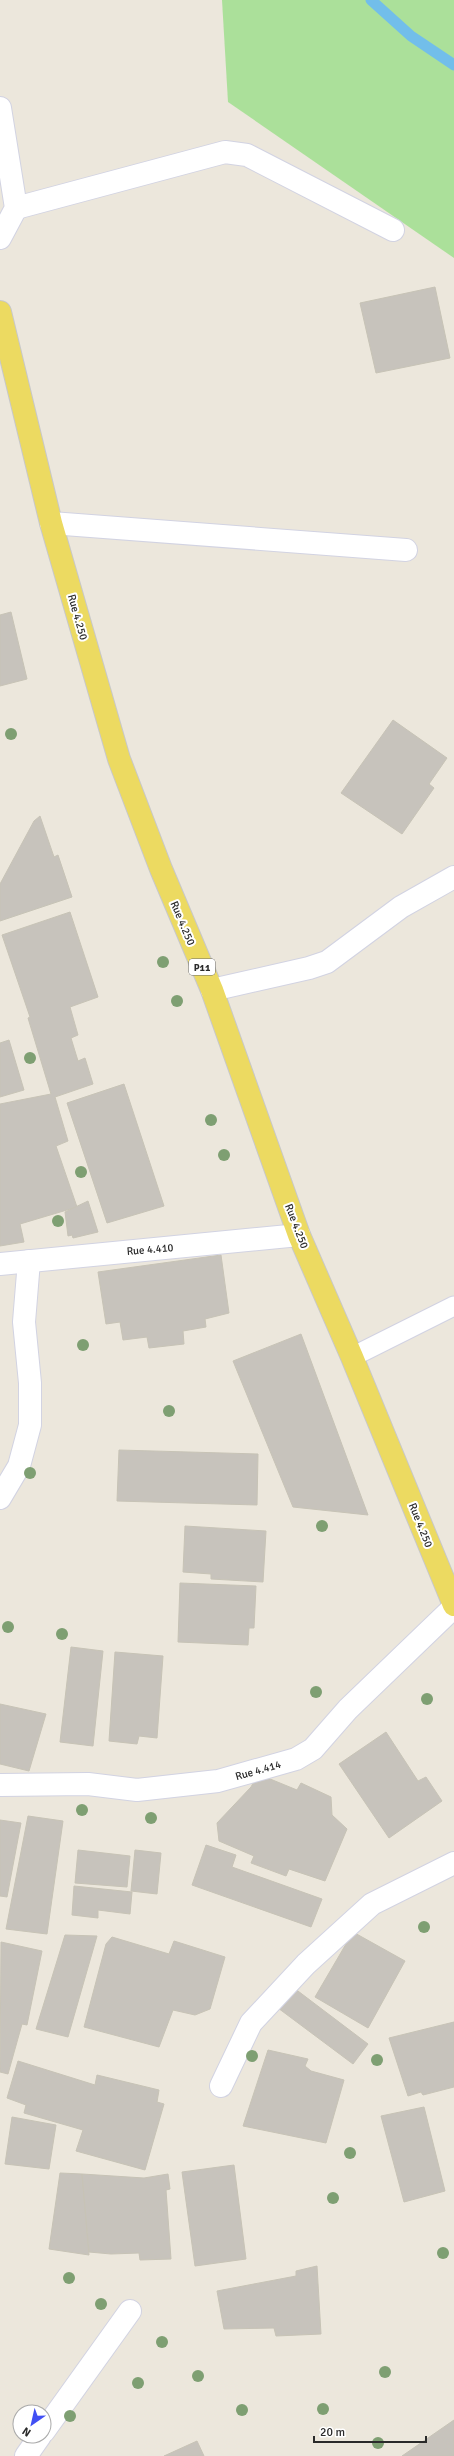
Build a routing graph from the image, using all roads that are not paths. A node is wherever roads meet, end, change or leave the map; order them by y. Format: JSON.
{"nodes":[{"id":1,"x":0,"y":108,"type":"edge"},
{"id":2,"x":16,"y":208,"type":"junction"},
{"id":3,"x":394,"y":230,"type":"dead end"},
{"id":4,"x":0,"y":238,"type":"edge"},
{"id":5,"x":0,"y":312,"type":"edge"},
{"id":6,"x":2,"y":335,"type":"edge"},
{"id":7,"x":51,"y":523,"type":"junction"},
{"id":8,"x":406,"y":550,"type":"dead end"},
{"id":9,"x":454,"y":877,"type":"edge"},
{"id":10,"x":212,"y":990,"type":"junction"},
{"id":11,"x":299,"y":1235,"type":"junction"},
{"id":12,"x":29,"y":1261,"type":"junction"},
{"id":13,"x":0,"y":1264,"type":"edge"},
{"id":14,"x":454,"y":1306,"type":"edge"},
{"id":15,"x":352,"y":1357,"type":"junction"},
{"id":16,"x":0,"y":1498,"type":"edge"},
{"id":17,"x":454,"y":1606,"type":"edge"},
{"id":18,"x":0,"y":1785,"type":"edge"},
{"id":19,"x":454,"y":1863,"type":"edge"},
{"id":20,"x":221,"y":2086,"type":"dead end"},
{"id":21,"x":130,"y":2311,"type":"dead end"},
{"id":22,"x":52,"y":2419,"type":"edge"},
{"id":23,"x":34,"y":2444,"type":"edge"},
{"id":24,"x":26,"y":2456,"type":"edge"}],
"edges":[{"from":1,"to":2,"type":"street"},
{"from":2,"to":3,"type":"street"},
{"from":2,"to":4,"type":"street"},
{"from":5,"to":6,"type":"main road","name":"Rue 4.250","number":"P11"},
{"from":6,"to":7,"type":"main road","name":"Rue 4.250","number":"P11"},
{"from":7,"to":8,"type":"street"},
{"from":7,"to":10,"type":"main road","name":"Rue 4.250","number":"P11"},
{"from":9,"to":10,"type":"street"},
{"from":10,"to":11,"type":"main road","name":"Rue 4.250","number":"P11"},
{"from":11,"to":12,"type":"street","name":"Rue 4.410"},
{"from":11,"to":15,"type":"main road","name":"Rue 4.250","number":"P11"},
{"from":12,"to":13,"type":"street","name":"Rue 4.410"},
{"from":12,"to":16,"type":"street"},
{"from":14,"to":15,"type":"lane"},
{"from":15,"to":17,"type":"main road","name":"Rue 4.250","number":"P11"},
{"from":17,"to":18,"type":"street","name":"Rue 4.414"},
{"from":19,"to":20,"type":"street"},
{"from":21,"to":22,"type":"street"},
{"from":23,"to":24,"type":"street"}]}
